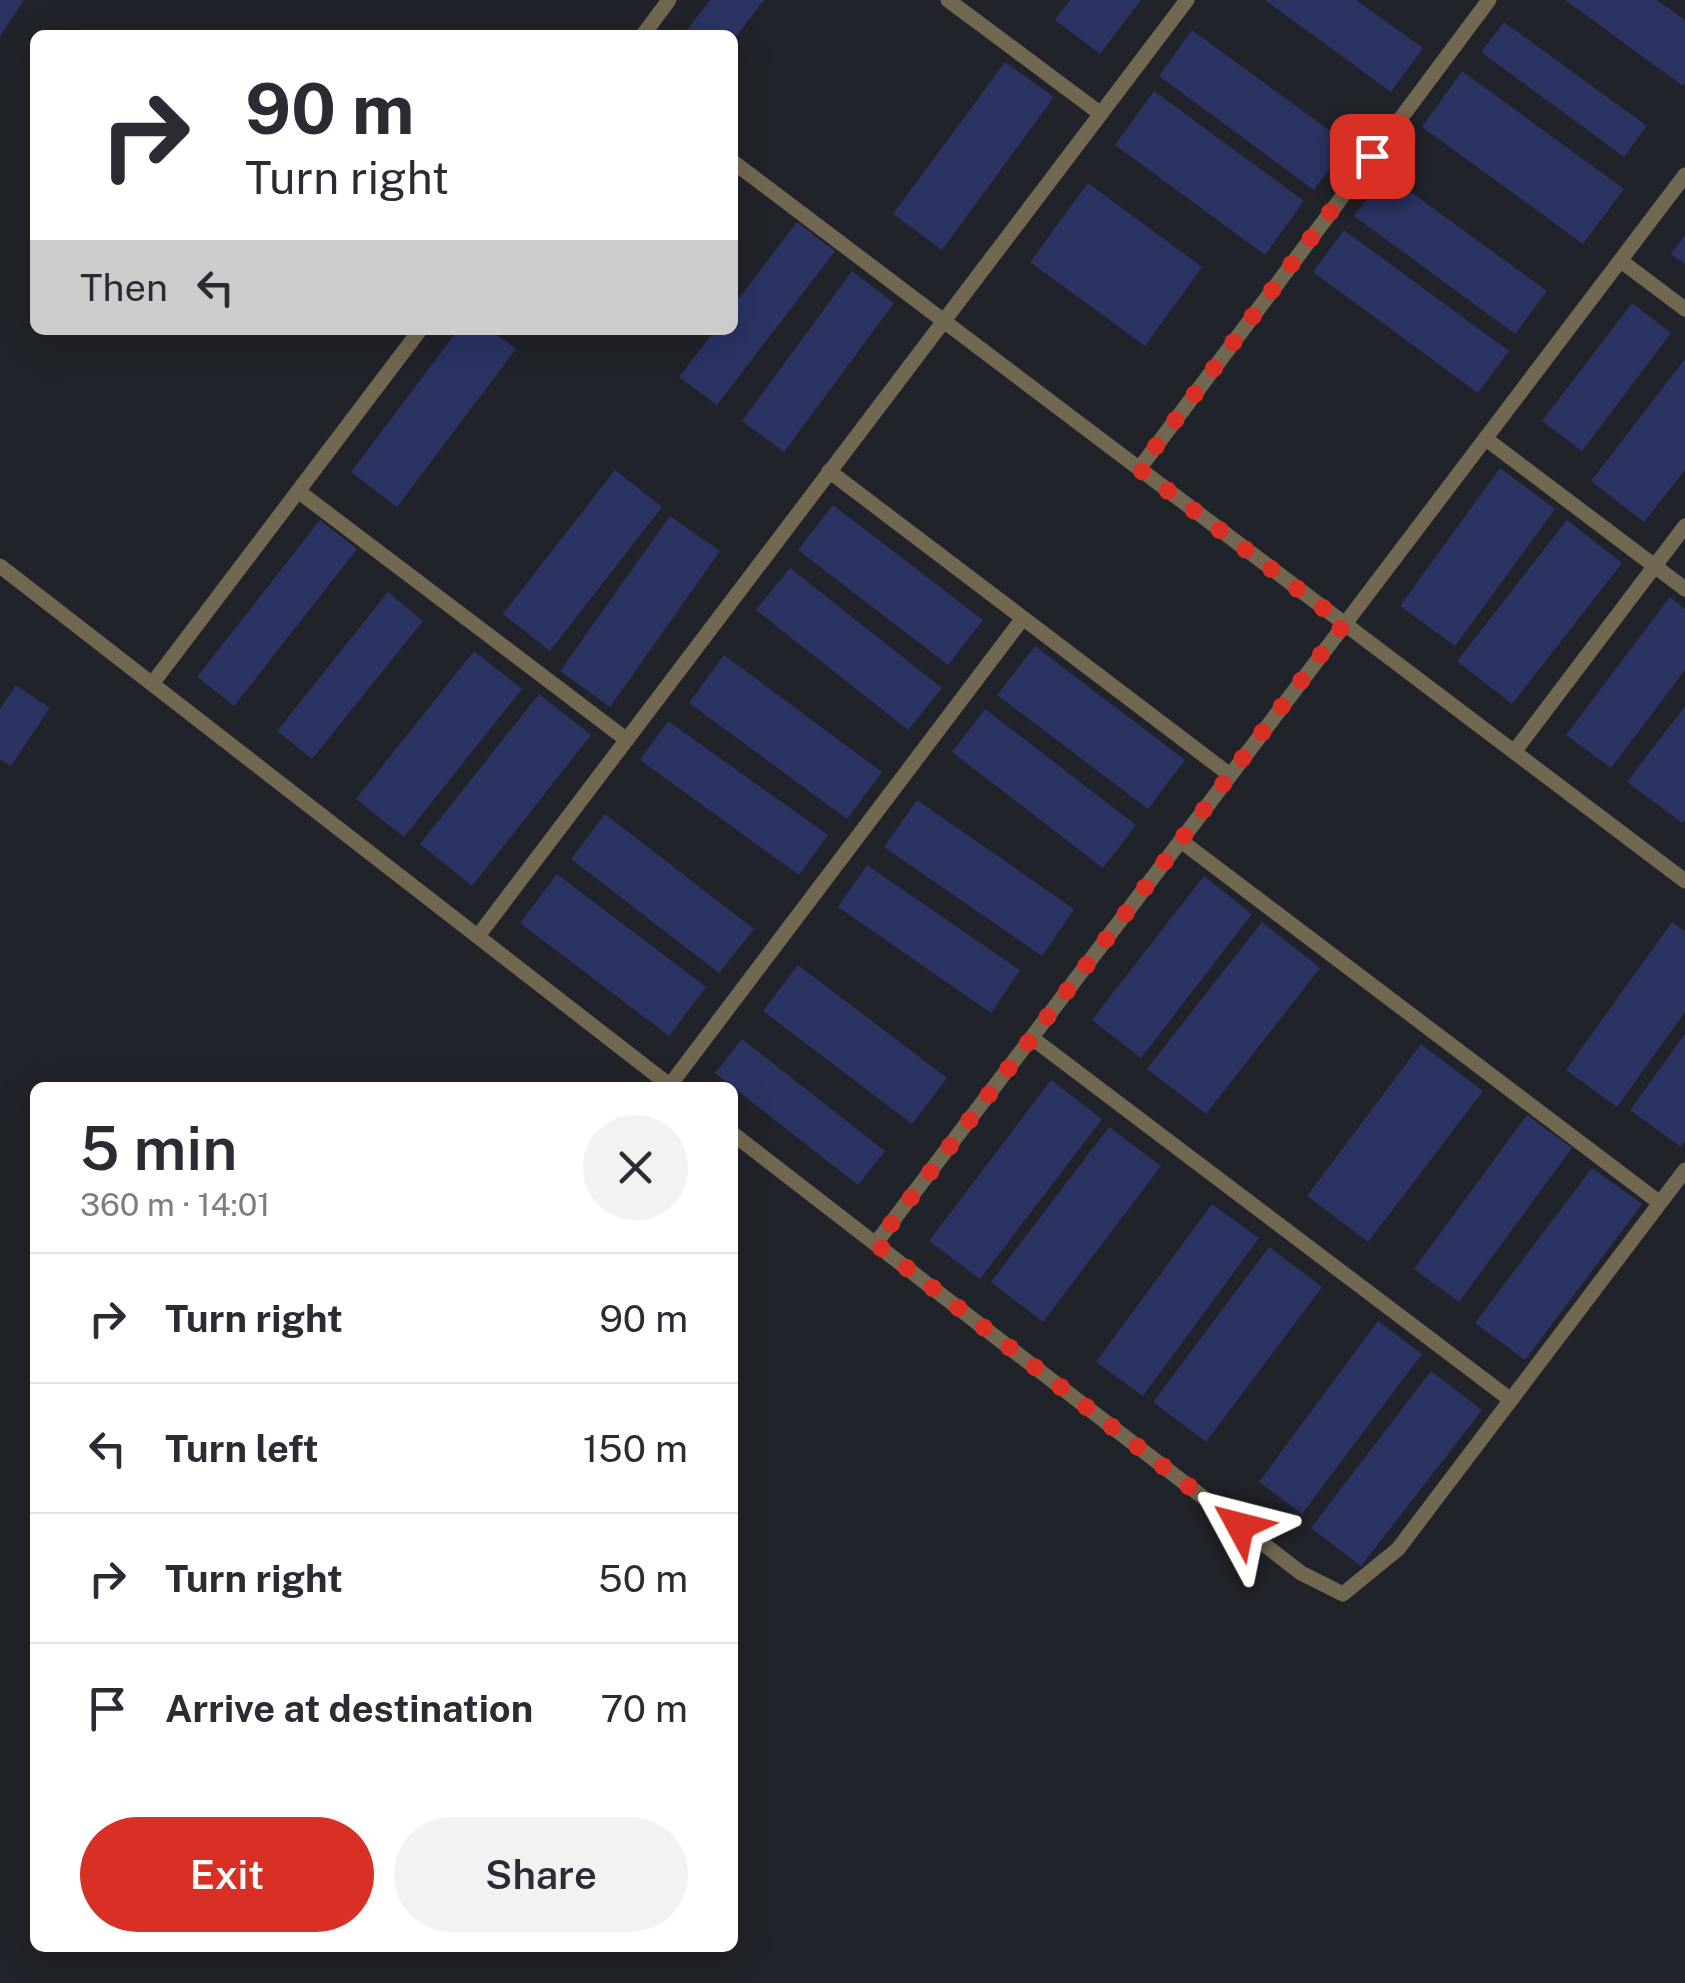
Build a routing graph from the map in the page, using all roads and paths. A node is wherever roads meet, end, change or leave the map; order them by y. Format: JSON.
{"nodes":[{"id":1,"x":669,"y":0,"type":"edge"},
{"id":2,"x":948,"y":0,"type":"edge"},
{"id":3,"x":1187,"y":0,"type":"edge"},
{"id":4,"x":1488,"y":0,"type":"edge"},
{"id":5,"x":647,"y":30,"type":"edge"},
{"id":6,"x":1101,"y":114,"type":"junction"},
{"id":7,"x":738,"y":166,"type":"edge"},
{"id":8,"x":1685,"y":176,"type":"edge"},
{"id":9,"x":1620,"y":260,"type":"junction"},
{"id":10,"x":1685,"y":309,"type":"edge"},
{"id":11,"x":944,"y":321,"type":"junction"},
{"id":12,"x":416,"y":335,"type":"edge"},
{"id":13,"x":1486,"y":438,"type":"junction"},
{"id":14,"x":1139,"y":469,"type":"junction"},
{"id":15,"x":829,"y":471,"type":"junction"},
{"id":16,"x":298,"y":491,"type":"junction"},
{"id":17,"x":1685,"y":526,"type":"edge"},
{"id":18,"x":0,"y":566,"type":"edge"},
{"id":19,"x":1655,"y":566,"type":"junction"},
{"id":20,"x":1685,"y":589,"type":"edge"},
{"id":21,"x":1023,"y":618,"type":"junction"},
{"id":22,"x":1344,"y":624,"type":"junction"},
{"id":23,"x":152,"y":684,"type":"junction"},
{"id":24,"x":626,"y":740,"type":"junction"},
{"id":25,"x":1514,"y":752,"type":"junction"},
{"id":26,"x":1230,"y":775,"type":"junction"},
{"id":27,"x":1181,"y":841,"type":"junction"},
{"id":28,"x":1685,"y":881,"type":"edge"},
{"id":29,"x":478,"y":936,"type":"junction"},
{"id":30,"x":1032,"y":1038,"type":"junction"},
{"id":31,"x":667,"y":1082,"type":"edge"},
{"id":32,"x":675,"y":1082,"type":"edge"},
{"id":33,"x":738,"y":1138,"type":"edge"},
{"id":34,"x":1685,"y":1170,"type":"edge"},
{"id":35,"x":1660,"y":1203,"type":"junction"},
{"id":36,"x":876,"y":1244,"type":"junction"},
{"id":37,"x":1511,"y":1400,"type":"junction"}],
"edges":[{"from":1,"to":5,"type":"lane"},
{"from":2,"to":6,"type":"lane"},
{"from":3,"to":6,"type":"lane"},
{"from":4,"to":14,"type":"lane"},
{"from":6,"to":11,"type":"lane"},
{"from":7,"to":11,"type":"lane"},
{"from":8,"to":9,"type":"lane"},
{"from":9,"to":10,"type":"lane"},
{"from":9,"to":13,"type":"lane"},
{"from":11,"to":14,"type":"lane"},
{"from":11,"to":15,"type":"lane"},
{"from":12,"to":16,"type":"lane"},
{"from":13,"to":19,"type":"lane"},
{"from":13,"to":22,"type":"lane"},
{"from":14,"to":22,"type":"lane"},
{"from":15,"to":21,"type":"lane"},
{"from":15,"to":24,"type":"lane"},
{"from":16,"to":23,"type":"lane"},
{"from":16,"to":24,"type":"lane"},
{"from":17,"to":19,"type":"lane"},
{"from":18,"to":23,"type":"lane"},
{"from":19,"to":20,"type":"lane"},
{"from":19,"to":25,"type":"lane"},
{"from":21,"to":26,"type":"lane"},
{"from":21,"to":32,"type":"lane"},
{"from":22,"to":25,"type":"lane"},
{"from":22,"to":26,"type":"lane"},
{"from":23,"to":29,"type":"lane"},
{"from":24,"to":29,"type":"lane"},
{"from":25,"to":28,"type":"lane"},
{"from":26,"to":27,"type":"lane"},
{"from":27,"to":30,"type":"lane"},
{"from":27,"to":35,"type":"lane"},
{"from":29,"to":31,"type":"lane"},
{"from":30,"to":36,"type":"lane"},
{"from":30,"to":37,"type":"lane"},
{"from":33,"to":36,"type":"lane"},
{"from":34,"to":35,"type":"lane"},
{"from":35,"to":37,"type":"lane"},
{"from":36,"to":37,"type":"lane"}]}
